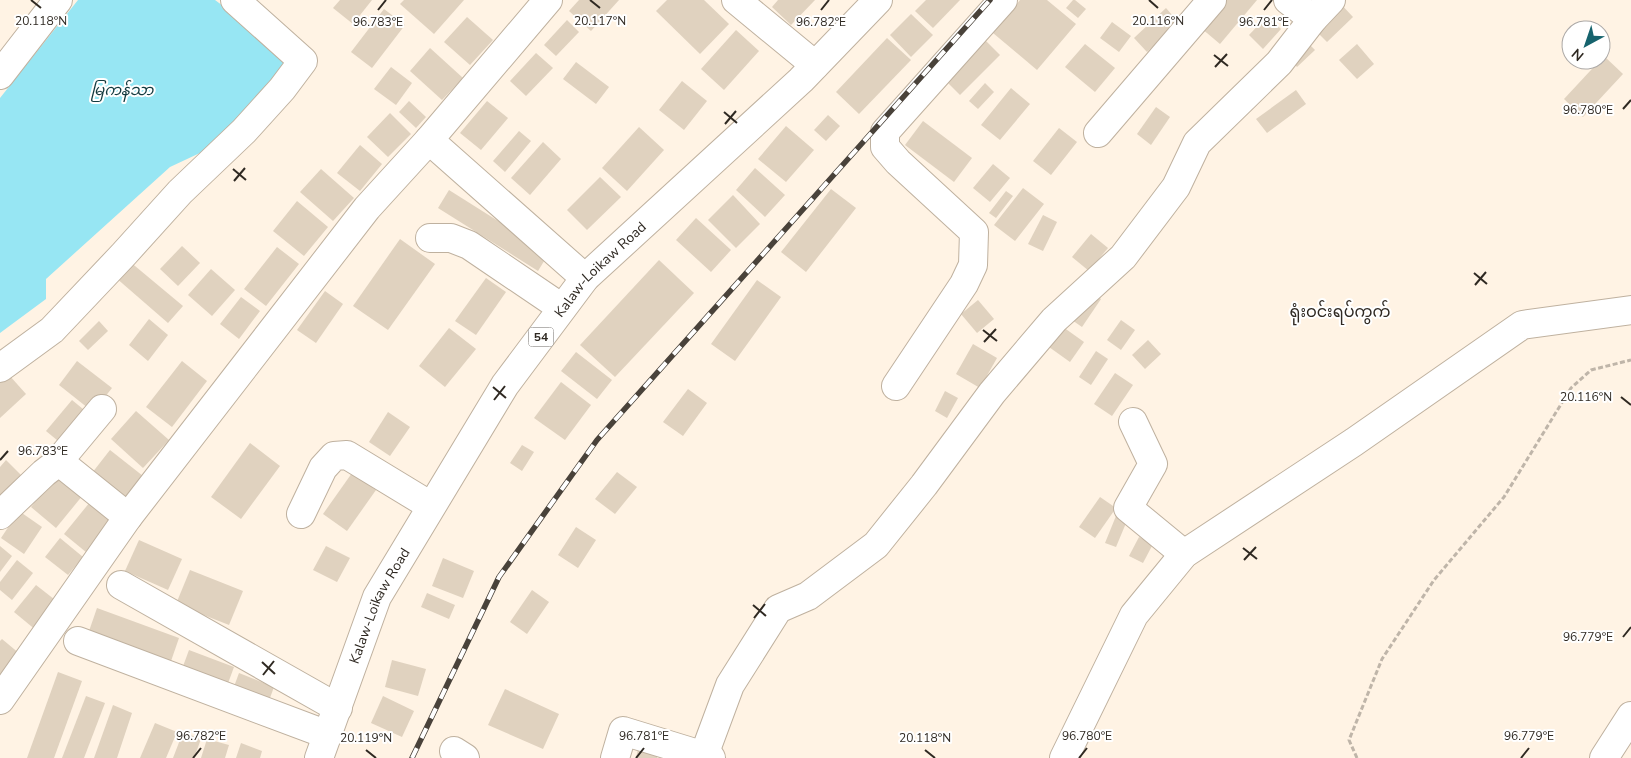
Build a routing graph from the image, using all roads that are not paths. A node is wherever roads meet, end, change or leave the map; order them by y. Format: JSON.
{"nodes":[{"id":1,"x":58,"y":0,"type":"edge"},
{"id":2,"x":235,"y":0,"type":"edge"},
{"id":3,"x":548,"y":0,"type":"edge"},
{"id":4,"x":736,"y":0,"type":"edge"},
{"id":5,"x":878,"y":0,"type":"edge"},
{"id":6,"x":1004,"y":0,"type":"edge"},
{"id":7,"x":1212,"y":0,"type":"edge"},
{"id":8,"x":1288,"y":0,"type":"edge"},
{"id":9,"x":1322,"y":9,"type":"edge"},
{"id":10,"x":815,"y":65,"type":"junction"},
{"id":11,"x":0,"y":75,"type":"edge"},
{"id":12,"x":1098,"y":133,"type":"dead end"},
{"id":13,"x":429,"y":140,"type":"junction"},
{"id":14,"x":430,"y":238,"type":"dead end"},
{"id":15,"x":586,"y":278,"type":"junction"},
{"id":16,"x":562,"y":308,"type":"junction"},
{"id":17,"x":1631,"y":310,"type":"edge"},
{"id":18,"x":0,"y":368,"type":"edge"},
{"id":19,"x":896,"y":386,"type":"dead end"},
{"id":20,"x":102,"y":408,"type":"dead end"},
{"id":21,"x":1133,"y":422,"type":"dead end"},
{"id":22,"x":57,"y":463,"type":"junction"},
{"id":23,"x":432,"y":506,"type":"junction"},
{"id":24,"x":301,"y":514,"type":"dead end"},
{"id":25,"x":0,"y":515,"type":"edge"},
{"id":26,"x":128,"y":517,"type":"junction"},
{"id":27,"x":1184,"y":554,"type":"junction"},
{"id":28,"x":121,"y":585,"type":"dead end"},
{"id":29,"x":78,"y":641,"type":"dead end"},
{"id":30,"x":0,"y":700,"type":"edge"},
{"id":31,"x":338,"y":708,"type":"junction"},
{"id":32,"x":1631,"y":716,"type":"edge"},
{"id":33,"x":324,"y":747,"type":"edge"},
{"id":34,"x":708,"y":756,"type":"edge"},
{"id":35,"x":615,"y":758,"type":"edge"},
{"id":36,"x":1064,"y":758,"type":"edge"},
{"id":37,"x":1604,"y":758,"type":"edge"}],
"edges":[{"from":1,"to":11,"type":"street"},
{"from":2,"to":18,"type":"street"},
{"from":3,"to":13,"type":"street"},
{"from":4,"to":10,"type":"street"},
{"from":5,"to":10,"type":"street","name":"Kalaw-Loikaw Road","number":"54"},
{"from":6,"to":19,"type":"street"},
{"from":7,"to":12,"type":"street"},
{"from":8,"to":9,"type":"street"},
{"from":9,"to":34,"type":"street"},
{"from":10,"to":15,"type":"street","name":"Kalaw-Loikaw Road","number":"54"},
{"from":13,"to":15,"type":"street"},
{"from":13,"to":26,"type":"street"},
{"from":14,"to":16,"type":"street"},
{"from":15,"to":16,"type":"street","name":"Kalaw-Loikaw Road","number":"54"},
{"from":16,"to":23,"type":"street","name":"Kalaw-Loikaw Road","number":"54"},
{"from":17,"to":27,"type":"street"},
{"from":20,"to":22,"type":"street"},
{"from":21,"to":27,"type":"street"},
{"from":22,"to":25,"type":"street"},
{"from":22,"to":26,"type":"street"},
{"from":23,"to":24,"type":"street"},
{"from":23,"to":31,"type":"street","name":"Kalaw-Loikaw Road","number":"54"},
{"from":26,"to":30,"type":"street"},
{"from":27,"to":36,"type":"street"},
{"from":28,"to":31,"type":"street"},
{"from":29,"to":33,"type":"street"},
{"from":31,"to":33,"type":"street","name":"Kalaw-Loikaw Road","number":"54"},
{"from":32,"to":37,"type":"street"},
{"from":34,"to":35,"type":"street"}]}
